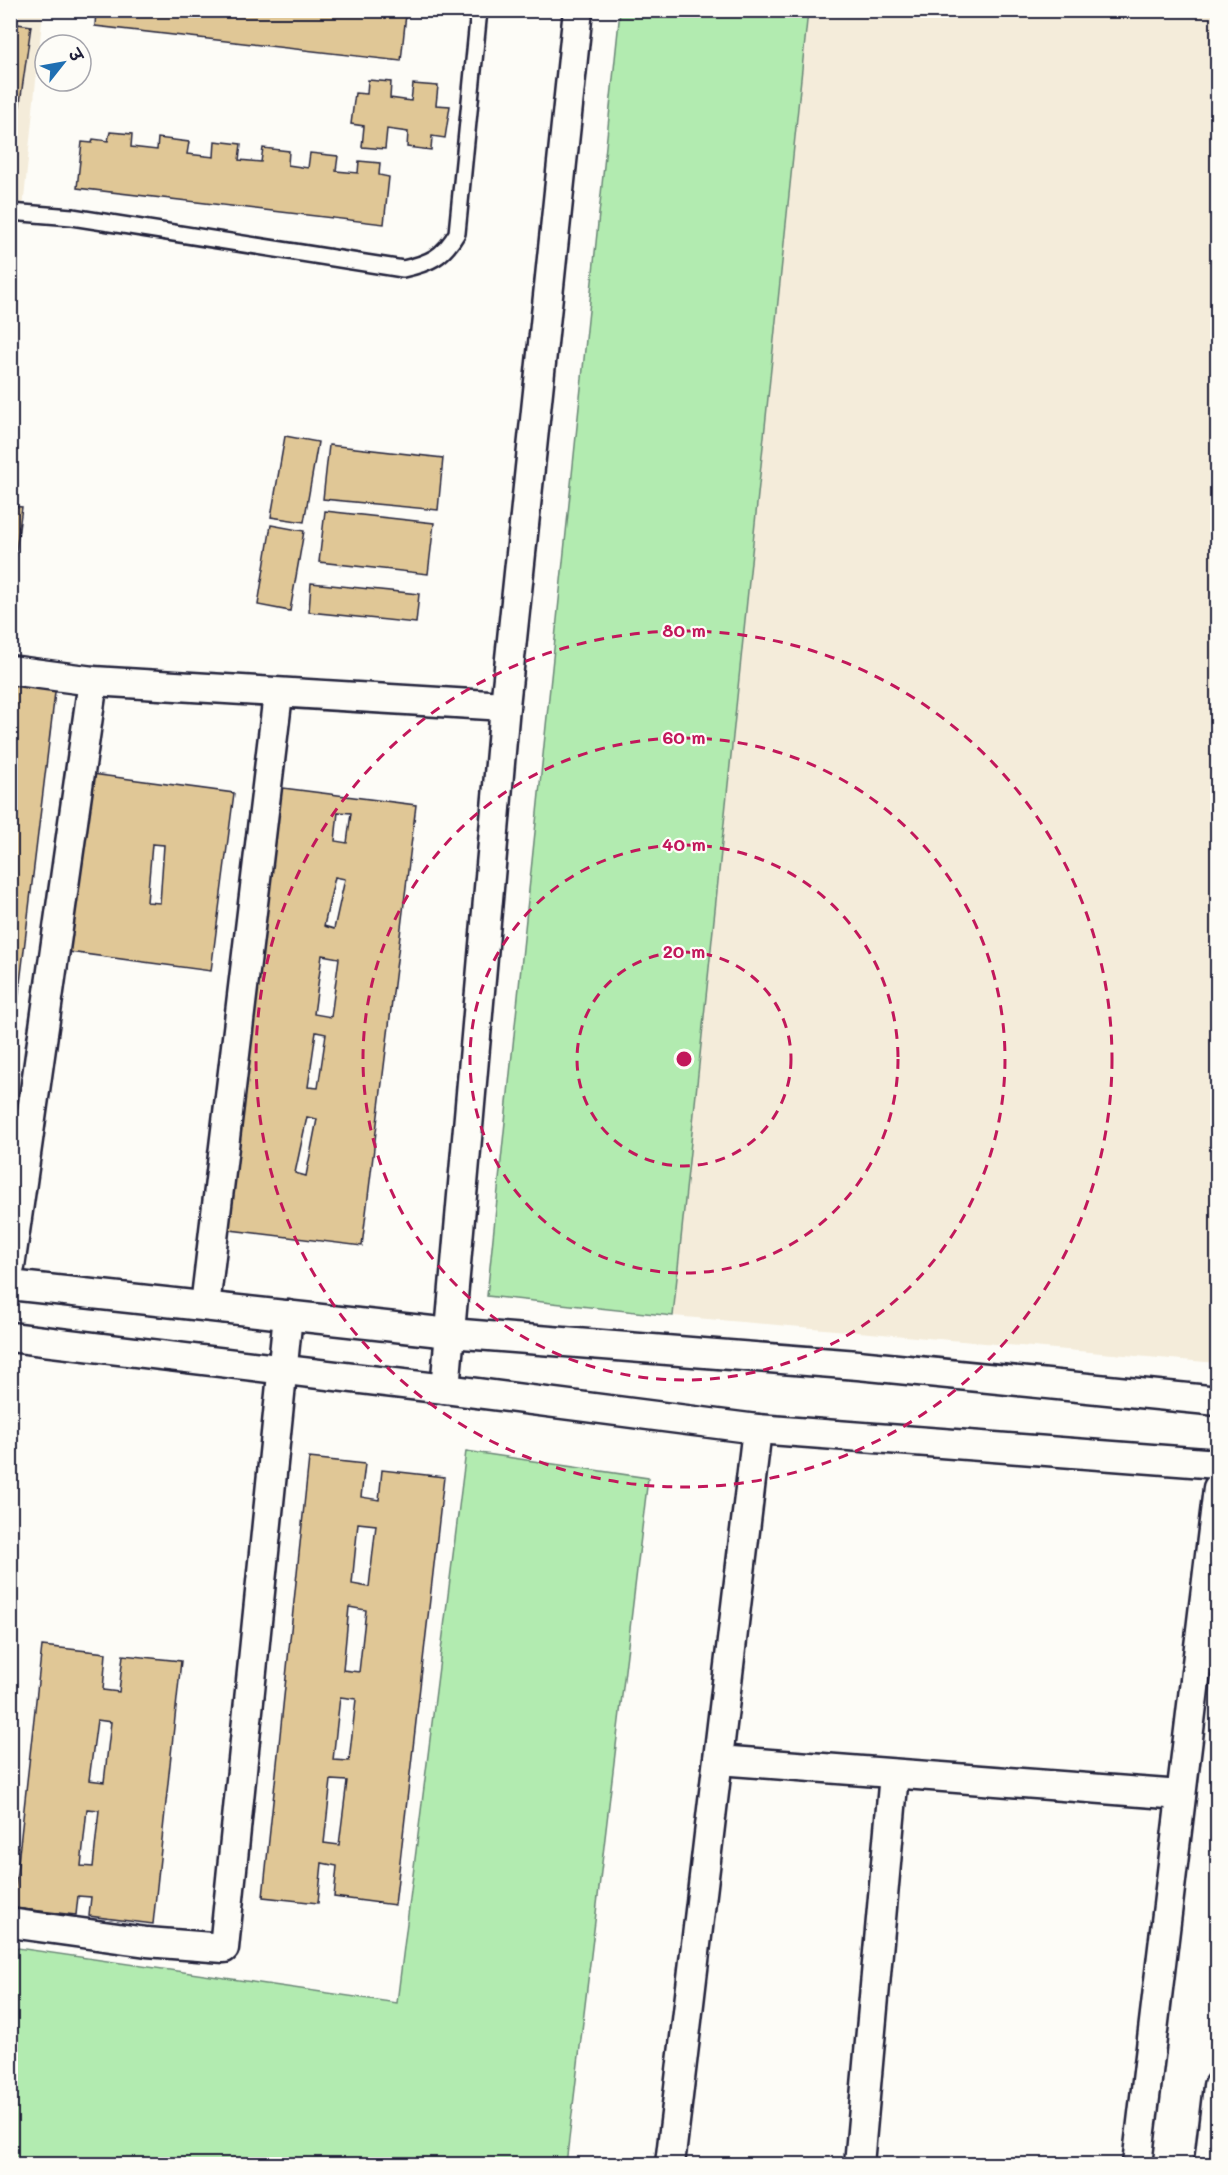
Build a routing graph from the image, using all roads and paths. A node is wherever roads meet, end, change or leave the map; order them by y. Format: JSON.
{"nodes":[{"id":1,"x":479,"y":10,"type":"edge"},
{"id":2,"x":578,"y":10,"type":"edge"},
{"id":3,"x":10,"y":213,"type":"edge"},
{"id":4,"x":10,"y":670,"type":"edge"},
{"id":5,"x":93,"y":681,"type":"junction"},
{"id":6,"x":278,"y":694,"type":"junction"},
{"id":7,"x":505,"y":706,"type":"junction"},
{"id":8,"x":10,"y":1267,"type":"edge"},
{"id":9,"x":10,"y":1285,"type":"edge"},
{"id":10,"x":205,"y":1306,"type":"junction"},
{"id":11,"x":288,"y":1315,"type":"junction"},
{"id":12,"x":450,"y":1333,"type":"junction"},
{"id":13,"x":10,"y":1337,"type":"edge"},
{"id":14,"x":282,"y":1371,"type":"junction"},
{"id":15,"x":445,"y":1389,"type":"junction"},
{"id":16,"x":1218,"y":1401,"type":"edge"},
{"id":17,"x":757,"y":1429,"type":"junction"},
{"id":18,"x":1218,"y":1464,"type":"edge"},
{"id":19,"x":1218,"y":1488,"type":"edge"},
{"id":20,"x":718,"y":1760,"type":"junction"},
{"id":21,"x":894,"y":1774,"type":"junction"},
{"id":22,"x":1181,"y":1795,"type":"junction"},
{"id":23,"x":10,"y":1923,"type":"edge"},
{"id":24,"x":1218,"y":2086,"type":"edge"},
{"id":25,"x":670,"y":2164,"type":"edge"},
{"id":26,"x":859,"y":2164,"type":"edge"},
{"id":27,"x":1137,"y":2164,"type":"edge"},
{"id":28,"x":1209,"y":2164,"type":"edge"}],
"edges":[{"from":1,"to":3,"type":"lane"},
{"from":2,"to":7,"type":"street"},
{"from":4,"to":5,"type":"street"},
{"from":5,"to":6,"type":"street"},
{"from":5,"to":8,"type":"street"},
{"from":6,"to":7,"type":"street"},
{"from":6,"to":10,"type":"street"},
{"from":7,"to":12,"type":"street"},
{"from":9,"to":10,"type":"street"},
{"from":10,"to":11,"type":"street"},
{"from":11,"to":12,"type":"street"},
{"from":11,"to":14,"type":"street"},
{"from":12,"to":15,"type":"street"},
{"from":12,"to":16,"type":"street"},
{"from":13,"to":14,"type":"street"},
{"from":14,"to":15,"type":"street"},
{"from":14,"to":23,"type":"street"},
{"from":15,"to":17,"type":"street"},
{"from":17,"to":18,"type":"street"},
{"from":17,"to":20,"type":"street"},
{"from":19,"to":22,"type":"street"},
{"from":20,"to":21,"type":"street"},
{"from":20,"to":25,"type":"street"},
{"from":21,"to":22,"type":"street"},
{"from":21,"to":26,"type":"street"},
{"from":22,"to":27,"type":"street"},
{"from":24,"to":28,"type":"street"}]}
